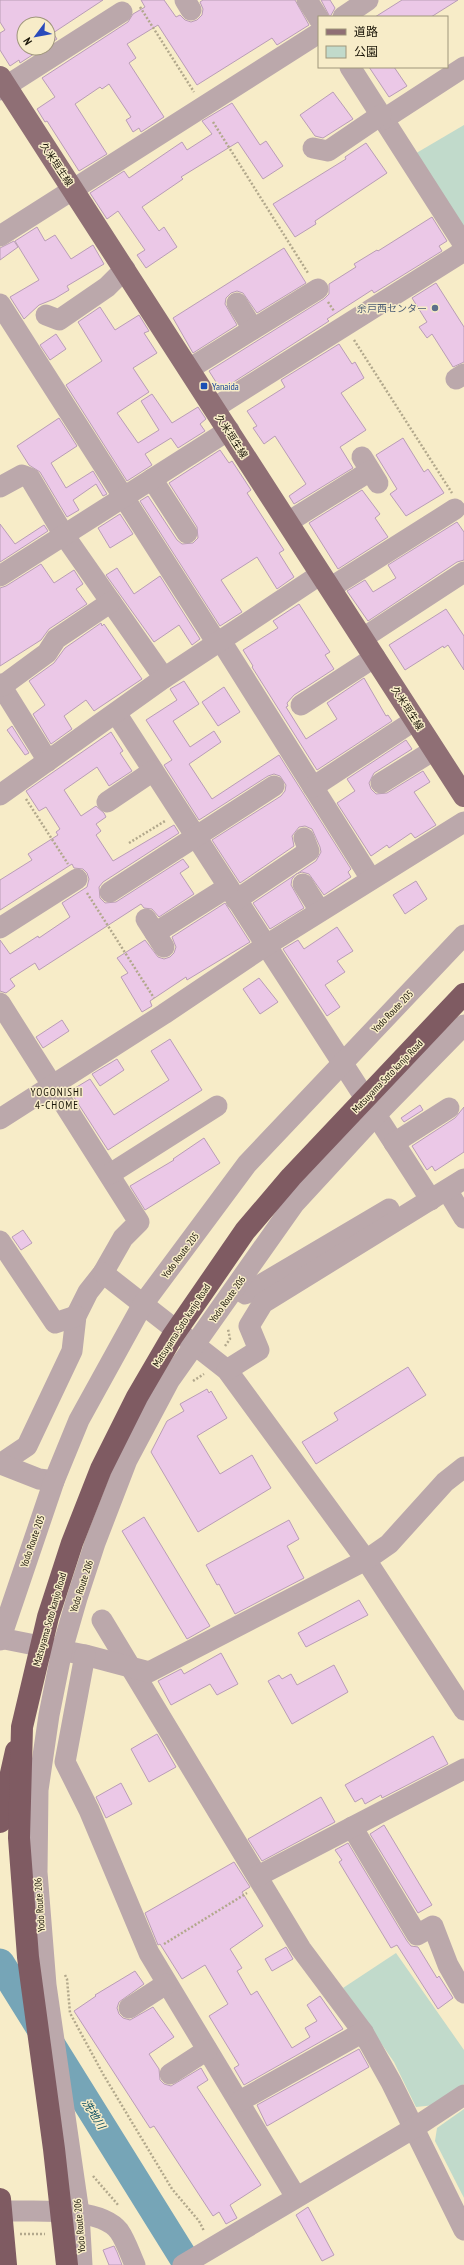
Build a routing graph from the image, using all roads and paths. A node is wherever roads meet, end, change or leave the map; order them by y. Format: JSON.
{"nodes":[{"id":1,"x":306,"y":0,"type":"edge"},
{"id":2,"x":368,"y":0,"type":"edge"},
{"id":3,"x":129,"y":6,"type":"edge"},
{"id":4,"x":344,"y":16,"type":"edge"},
{"id":5,"x":318,"y":18,"type":"edge"},
{"id":6,"x":318,"y":34,"type":"edge"},
{"id":7,"x":464,"y":67,"type":"edge"},
{"id":8,"x":351,"y":68,"type":"edge"},
{"id":9,"x":2,"y":85,"type":"edge"},
{"id":10,"x":203,"y":106,"type":"junction"},
{"id":11,"x":383,"y":117,"type":"junction"},
{"id":12,"x":312,"y":148,"type":"dead end"},
{"id":13,"x":73,"y":188,"type":"junction"},
{"id":14,"x":0,"y":236,"type":"edge"},
{"id":15,"x":464,"y":245,"type":"edge"},
{"id":16,"x":464,"y":251,"type":"edge"},
{"id":17,"x":125,"y":269,"type":"junction"},
{"id":18,"x":318,"y":289,"type":"junction"},
{"id":19,"x":237,"y":303,"type":"dead end"},
{"id":20,"x":0,"y":305,"type":"edge"},
{"id":21,"x":46,"y":315,"type":"dead end"},
{"id":22,"x":345,"y":326,"type":"junction"},
{"id":23,"x":253,"y":329,"type":"junction"},
{"id":24,"x":189,"y":369,"type":"junction"},
{"id":25,"x":214,"y":408,"type":"junction"},
{"id":26,"x":229,"y":430,"type":"junction"},
{"id":27,"x":370,"y":470,"type":"dead end"},
{"id":28,"x":152,"y":479,"type":"junction"},
{"id":29,"x":0,"y":487,"type":"edge"},
{"id":30,"x":125,"y":496,"type":"junction"},
{"id":31,"x":455,"y":504,"type":"joint"},
{"id":32,"x":288,"y":522,"type":"junction"},
{"id":33,"x":187,"y":533,"type":"dead end"},
{"id":34,"x":64,"y":535,"type":"junction"},
{"id":35,"x":464,"y":572,"type":"edge"},
{"id":36,"x":0,"y":576,"type":"edge"},
{"id":37,"x":326,"y":581,"type":"junction"},
{"id":38,"x":111,"y":602,"type":"junction"},
{"id":39,"x":363,"y":638,"type":"junction"},
{"id":40,"x":219,"y":642,"type":"junction"},
{"id":41,"x":375,"y":657,"type":"junction"},
{"id":42,"x":164,"y":678,"type":"junction"},
{"id":43,"x":1,"y":685,"type":"edge"},
{"id":44,"x":301,"y":705,"type":"dead end"},
{"id":45,"x":116,"y":713,"type":"junction"},
{"id":46,"x":415,"y":720,"type":"junction"},
{"id":47,"x":434,"y":750,"type":"junction"},
{"id":48,"x":48,"y":761,"type":"junction"},
{"id":49,"x":153,"y":771,"type":"junction"},
{"id":50,"x":380,"y":783,"type":"dead end"},
{"id":51,"x":274,"y":786,"type":"dead end"},
{"id":52,"x":313,"y":787,"type":"junction"},
{"id":53,"x":8,"y":790,"type":"edge"},
{"id":54,"x":464,"y":796,"type":"edge"},
{"id":55,"x":107,"y":802,"type":"dead end"},
{"id":56,"x":180,"y":812,"type":"junction"},
{"id":57,"x":464,"y":822,"type":"edge"},
{"id":58,"x":196,"y":837,"type":"junction"},
{"id":59,"x":304,"y":838,"type":"dead end"},
{"id":60,"x":129,"y":843,"type":"dead end"},
{"id":61,"x":77,"y":879,"type":"junction"},
{"id":62,"x":371,"y":879,"type":"junction"},
{"id":63,"x":303,"y":884,"type":"dead end"},
{"id":64,"x":124,"y":890,"type":"dead end"},
{"id":65,"x":232,"y":894,"type":"junction"},
{"id":66,"x":320,"y":911,"type":"junction"},
{"id":67,"x":0,"y":928,"type":"edge"},
{"id":68,"x":155,"y":933,"type":"dead end"},
{"id":69,"x":464,"y":935,"type":"edge"},
{"id":70,"x":265,"y":946,"type":"junction"},
{"id":71,"x":464,"y":994,"type":"edge"},
{"id":72,"x":0,"y":1003,"type":"edge"},
{"id":73,"x":164,"y":1014,"type":"junction"},
{"id":74,"x":464,"y":1025,"type":"edge"},
{"id":75,"x":342,"y":1063,"type":"junction"},
{"id":76,"x":52,"y":1085,"type":"junction"},
{"id":77,"x":216,"y":1106,"type":"dead end"},
{"id":78,"x":449,"y":1108,"type":"dead end"},
{"id":79,"x":376,"y":1115,"type":"junction"},
{"id":80,"x":0,"y":1120,"type":"edge"},
{"id":81,"x":394,"y":1143,"type":"junction"},
{"id":82,"x":464,"y":1162,"type":"edge"},
{"id":83,"x":110,"y":1174,"type":"junction"},
{"id":84,"x":464,"y":1179,"type":"edge"},
{"id":85,"x":434,"y":1193,"type":"junction"},
{"id":86,"x":464,"y":1218,"type":"edge"},
{"id":87,"x":0,"y":1241,"type":"edge"},
{"id":88,"x":103,"y":1273,"type":"junction"},
{"id":89,"x":245,"y":1294,"type":"dead end"},
{"id":90,"x":143,"y":1304,"type":"junction"},
{"id":91,"x":76,"y":1316,"type":"junction"},
{"id":92,"x":229,"y":1323,"type":"dead end"},
{"id":93,"x":195,"y":1344,"type":"junction"},
{"id":94,"x":221,"y":1364,"type":"junction"},
{"id":95,"x":188,"y":1384,"type":"dead end"},
{"id":96,"x":1,"y":1464,"type":"edge"},
{"id":97,"x":464,"y":1467,"type":"edge"},
{"id":98,"x":54,"y":1481,"type":"junction"},
{"id":99,"x":366,"y":1560,"type":"junction"},
{"id":100,"x":102,"y":1620,"type":"dead end"},
{"id":101,"x":0,"y":1638,"type":"edge"},
{"id":102,"x":62,"y":1650,"type":"junction"},
{"id":103,"x":85,"y":1655,"type":"junction"},
{"id":104,"x":130,"y":1666,"type":"junction"},
{"id":105,"x":464,"y":1710,"type":"edge"},
{"id":106,"x":22,"y":1727,"type":"junction"},
{"id":107,"x":464,"y":1769,"type":"edge"},
{"id":108,"x":0,"y":1822,"type":"edge"},
{"id":109,"x":352,"y":1827,"type":"junction"},
{"id":110,"x":260,"y":1880,"type":"junction"},
{"id":111,"x":149,"y":1953,"type":"junction"},
{"id":112,"x":45,"y":1975,"type":"junction"},
{"id":113,"x":166,"y":1984,"type":"junction"},
{"id":114,"x":464,"y":1993,"type":"edge"},
{"id":115,"x":129,"y":2008,"type":"dead end"},
{"id":116,"x":362,"y":2032,"type":"junction"},
{"id":117,"x":207,"y":2050,"type":"junction"},
{"id":118,"x":170,"y":2074,"type":"dead end"},
{"id":119,"x":464,"y":2095,"type":"edge"},
{"id":120,"x":240,"y":2101,"type":"junction"},
{"id":121,"x":414,"y":2128,"type":"junction"},
{"id":122,"x":296,"y":2197,"type":"junction"},
{"id":123,"x":0,"y":2199,"type":"edge"},
{"id":124,"x":0,"y":2211,"type":"edge"},
{"id":125,"x":79,"y":2213,"type":"junction"},
{"id":126,"x":464,"y":2230,"type":"edge"},
{"id":127,"x":211,"y":2247,"type":"junction"},
{"id":128,"x":6,"y":2265,"type":"edge"},
{"id":129,"x":67,"y":2265,"type":"edge"},
{"id":130,"x":82,"y":2265,"type":"edge"},
{"id":131,"x":135,"y":2265,"type":"edge"},
{"id":132,"x":183,"y":2265,"type":"edge"}],
"edges":[{"from":1,"to":5,"type":"street"},
{"from":2,"to":4,"type":"street"},
{"from":3,"to":9,"type":"street"},
{"from":3,"to":10,"type":"path"},
{"from":6,"to":10,"type":"street"},
{"from":7,"to":11,"type":"street"},
{"from":8,"to":11,"type":"street"},
{"from":9,"to":13,"type":"main road","name":"久米垣生線"},
{"from":10,"to":13,"type":"street"},
{"from":10,"to":18,"type":"path"},
{"from":11,"to":12,"type":"street"},
{"from":11,"to":15,"type":"street"},
{"from":13,"to":14,"type":"street"},
{"from":13,"to":17,"type":"main road","name":"久米垣生線"},
{"from":16,"to":22,"type":"street"},
{"from":17,"to":21,"type":"street"},
{"from":17,"to":24,"type":"main road","name":"久米垣生線"},
{"from":18,"to":22,"type":"path"},
{"from":18,"to":23,"type":"street"},
{"from":19,"to":23,"type":"street"},
{"from":20,"to":30,"type":"street"},
{"from":22,"to":25,"type":"street"},
{"from":22,"to":31,"type":"path"},
{"from":23,"to":24,"type":"street"},
{"from":24,"to":25,"type":"main road","name":"久米垣生線"},
{"from":25,"to":26,"type":"main road","name":"久米垣生線"},
{"from":26,"to":28,"type":"street"},
{"from":26,"to":32,"type":"main road","name":"久米垣生線"},
{"from":27,"to":32,"type":"street"},
{"from":28,"to":30,"type":"street"},
{"from":28,"to":33,"type":"street"},
{"from":29,"to":34,"type":"street"},
{"from":30,"to":34,"type":"street"},
{"from":30,"to":40,"type":"street"},
{"from":31,"to":37,"type":"street"},
{"from":32,"to":37,"type":"main road","name":"久米垣生線"},
{"from":34,"to":36,"type":"street"},
{"from":34,"to":38,"type":"street"},
{"from":35,"to":39,"type":"street"},
{"from":37,"to":39,"type":"main road","name":"久米垣生線"},
{"from":37,"to":40,"type":"street"},
{"from":38,"to":42,"type":"street"},
{"from":38,"to":43,"type":"street"},
{"from":39,"to":41,"type":"main road","name":"久米垣生線"},
{"from":40,"to":42,"type":"street"},
{"from":40,"to":52,"type":"street"},
{"from":41,"to":44,"type":"street"},
{"from":41,"to":46,"type":"main road","name":"久米垣生線"},
{"from":42,"to":45,"type":"street"},
{"from":43,"to":48,"type":"street"},
{"from":45,"to":48,"type":"street"},
{"from":45,"to":49,"type":"street"},
{"from":46,"to":47,"type":"main road","name":"久米垣生線"},
{"from":46,"to":52,"type":"street"},
{"from":47,"to":50,"type":"street"},
{"from":47,"to":54,"type":"main road","name":"久米垣生線"},
{"from":48,"to":53,"type":"street"},
{"from":49,"to":55,"type":"street"},
{"from":49,"to":56,"type":"street"},
{"from":51,"to":58,"type":"street"},
{"from":52,"to":62,"type":"street"},
{"from":53,"to":61,"type":"path"},
{"from":56,"to":58,"type":"street"},
{"from":56,"to":60,"type":"path"},
{"from":57,"to":62,"type":"street"},
{"from":58,"to":64,"type":"street"},
{"from":58,"to":65,"type":"street"},
{"from":59,"to":65,"type":"street"},
{"from":61,"to":67,"type":"street"},
{"from":61,"to":73,"type":"path"},
{"from":62,"to":66,"type":"street"},
{"from":63,"to":66,"type":"street"},
{"from":65,"to":68,"type":"street"},
{"from":65,"to":70,"type":"street"},
{"from":66,"to":70,"type":"street"},
{"from":69,"to":75,"type":"street","name":"Yodo Route 205"},
{"from":70,"to":73,"type":"street"},
{"from":70,"to":75,"type":"street"},
{"from":71,"to":106,"type":"highway","name":"Matsuyama Soto kanjo Road","bridge":true},
{"from":72,"to":76,"type":"street"},
{"from":73,"to":76,"type":"street"},
{"from":74,"to":79,"type":"street","name":"Yodo Route 206"},
{"from":75,"to":79,"type":"street"},
{"from":75,"to":90,"type":"street","name":"Yodo Route 205"},
{"from":76,"to":80,"type":"street"},
{"from":76,"to":83,"type":"street"},
{"from":77,"to":83,"type":"street"},
{"from":78,"to":81,"type":"street"},
{"from":79,"to":81,"type":"street"},
{"from":79,"to":93,"type":"street","name":"Yodo Route 206"},
{"from":81,"to":85,"type":"street"},
{"from":82,"to":85,"type":"street"},
{"from":83,"to":88,"type":"street"},
{"from":84,"to":85,"type":"street"},
{"from":85,"to":86,"type":"street"},
{"from":85,"to":89,"type":"street"},
{"from":85,"to":94,"type":"street"},
{"from":87,"to":91,"type":"street"},
{"from":88,"to":90,"type":"street"},
{"from":88,"to":91,"type":"street"},
{"from":90,"to":93,"type":"street"},
{"from":90,"to":98,"type":"street","name":"Yodo Route 205"},
{"from":91,"to":96,"type":"street"},
{"from":92,"to":94,"type":"path"},
{"from":93,"to":94,"type":"street"},
{"from":93,"to":102,"type":"street","name":"Yodo Route 206"},
{"from":94,"to":95,"type":"path"},
{"from":94,"to":99,"type":"street"},
{"from":96,"to":98,"type":"street"},
{"from":97,"to":99,"type":"street"},
{"from":98,"to":101,"type":"street","name":"Yodo Route 205"},
{"from":99,"to":104,"type":"street"},
{"from":99,"to":105,"type":"street"},
{"from":100,"to":104,"type":"street"},
{"from":101,"to":102,"type":"street"},
{"from":102,"to":103,"type":"street"},
{"from":102,"to":112,"type":"street","name":"Yodo Route 206"},
{"from":103,"to":104,"type":"street"},
{"from":103,"to":111,"type":"street"},
{"from":104,"to":110,"type":"street"},
{"from":106,"to":108,"type":"highway","bridge":true},
{"from":106,"to":129,"type":"highway","bridge":true},
{"from":107,"to":109,"type":"street"},
{"from":109,"to":110,"type":"street"},
{"from":109,"to":114,"type":"street"},
{"from":110,"to":111,"type":"path"},
{"from":110,"to":116,"type":"street"},
{"from":111,"to":113,"type":"street"},
{"from":112,"to":125,"type":"street","name":"Yodo Route 206"},
{"from":112,"to":127,"type":"path"},
{"from":113,"to":115,"type":"street"},
{"from":113,"to":117,"type":"street"},
{"from":116,"to":120,"type":"street"},
{"from":116,"to":121,"type":"street"},
{"from":117,"to":118,"type":"street"},
{"from":117,"to":120,"type":"street"},
{"from":119,"to":121,"type":"street"},
{"from":120,"to":122,"type":"street"},
{"from":121,"to":122,"type":"street"},
{"from":121,"to":126,"type":"street"},
{"from":122,"to":127,"type":"street"},
{"from":123,"to":128,"type":"highway","bridge":true},
{"from":124,"to":125,"type":"street"},
{"from":125,"to":130,"type":"street","name":"Yodo Route 206"},
{"from":125,"to":131,"type":"street"},
{"from":127,"to":132,"type":"street"}]}
